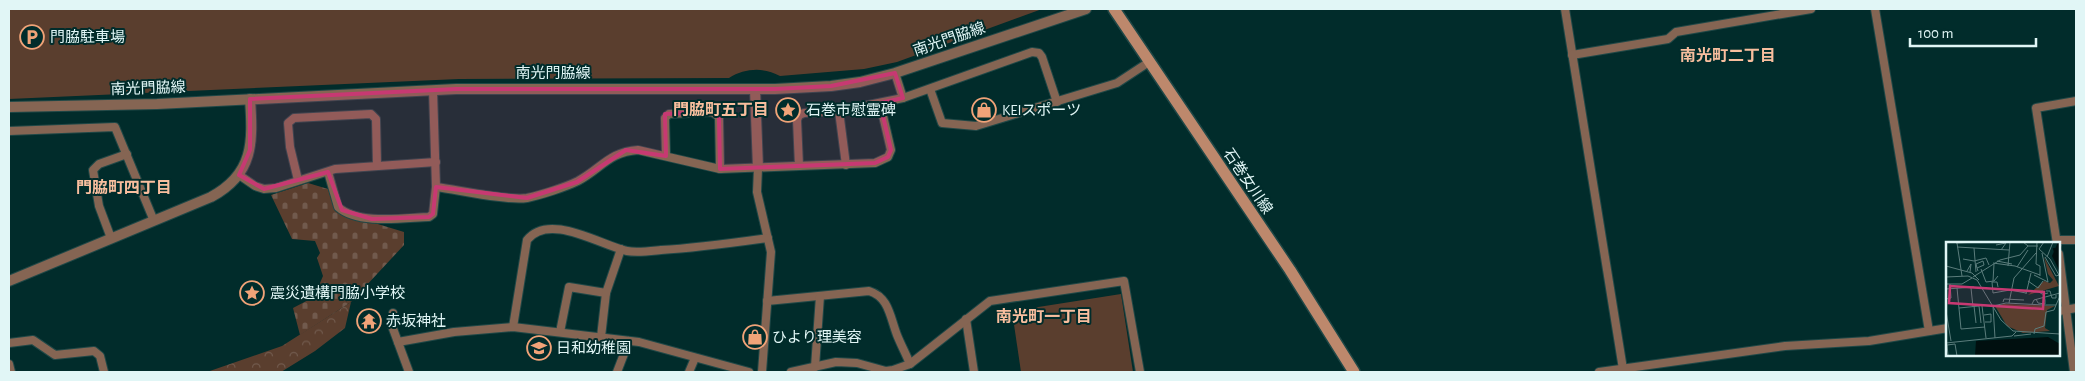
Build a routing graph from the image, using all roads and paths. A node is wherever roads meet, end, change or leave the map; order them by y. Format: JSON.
{"nodes":[{"id":1,"x":1086,"y":9,"type":"edge"},
{"id":2,"x":1114,"y":9,"type":"edge"},
{"id":3,"x":1565,"y":9,"type":"edge"},
{"id":4,"x":1811,"y":9,"type":"edge"},
{"id":5,"x":1875,"y":9,"type":"edge"},
{"id":6,"x":1572,"y":55,"type":"junction"},
{"id":7,"x":1149,"y":62,"type":"junction"},
{"id":8,"x":895,"y":73,"type":"junction"},
{"id":9,"x":754,"y":89,"type":"junction"},
{"id":10,"x":930,"y":89,"type":"junction"},
{"id":11,"x":433,"y":90,"type":"junction"},
{"id":12,"x":903,"y":98,"type":"junction"},
{"id":13,"x":250,"y":99,"type":"junction"},
{"id":14,"x":2076,"y":101,"type":"edge"},
{"id":15,"x":1057,"y":102,"type":"junction"},
{"id":16,"x":880,"y":103,"type":"junction"},
{"id":17,"x":9,"y":107,"type":"edge"},
{"id":18,"x":839,"y":111,"type":"junction"},
{"id":19,"x":9,"y":132,"type":"edge"},
{"id":20,"x":128,"y":154,"type":"junction"},
{"id":21,"x":666,"y":156,"type":"junction"},
{"id":22,"x":436,"y":162,"type":"junction"},
{"id":23,"x":846,"y":164,"type":"junction"},
{"id":24,"x":376,"y":166,"type":"junction"},
{"id":25,"x":799,"y":166,"type":"junction"},
{"id":26,"x":758,"y":168,"type":"junction"},
{"id":27,"x":720,"y":169,"type":"junction"},
{"id":28,"x":328,"y":172,"type":"junction"},
{"id":29,"x":239,"y":175,"type":"junction"},
{"id":30,"x":298,"y":180,"type":"junction"},
{"id":31,"x":436,"y":186,"type":"junction"},
{"id":32,"x":154,"y":221,"type":"junction"},
{"id":33,"x":111,"y":238,"type":"junction"},
{"id":34,"x":768,"y":238,"type":"junction"},
{"id":35,"x":2076,"y":240,"type":"edge"},
{"id":36,"x":2057,"y":242,"type":"edge"},
{"id":37,"x":621,"y":249,"type":"junction"},
{"id":38,"x":2060,"y":273,"type":"edge"},
{"id":39,"x":9,"y":282,"type":"edge"},
{"id":40,"x":606,"y":293,"type":"junction"},
{"id":41,"x":820,"y":296,"type":"junction"},
{"id":42,"x":767,"y":301,"type":"junction"},
{"id":43,"x":2076,"y":308,"type":"edge"},
{"id":44,"x":2062,"y":310,"type":"edge"},
{"id":45,"x":393,"y":313,"type":"dead end"},
{"id":46,"x":966,"y":319,"type":"junction"},
{"id":47,"x":513,"y":327,"type":"junction"},
{"id":48,"x":1946,"y":328,"type":"edge"},
{"id":49,"x":1929,"y":331,"type":"junction"},
{"id":50,"x":560,"y":332,"type":"junction"},
{"id":51,"x":600,"y":337,"type":"junction"},
{"id":52,"x":629,"y":341,"type":"junction"},
{"id":53,"x":398,"y":342,"type":"junction"},
{"id":54,"x":9,"y":343,"type":"edge"},
{"id":55,"x":695,"y":358,"type":"junction"},
{"id":56,"x":9,"y":364,"type":"edge"},
{"id":57,"x":910,"y":364,"type":"junction"},
{"id":58,"x":815,"y":367,"type":"junction"},
{"id":59,"x":1623,"y":369,"type":"junction"},
{"id":60,"x":11,"y":372,"type":"edge"},
{"id":61,"x":104,"y":372,"type":"edge"},
{"id":62,"x":409,"y":372,"type":"edge"},
{"id":63,"x":617,"y":372,"type":"edge"},
{"id":64,"x":690,"y":372,"type":"edge"},
{"id":65,"x":749,"y":372,"type":"edge"},
{"id":66,"x":762,"y":372,"type":"edge"},
{"id":67,"x":791,"y":372,"type":"edge"},
{"id":68,"x":974,"y":372,"type":"edge"},
{"id":69,"x":1140,"y":372,"type":"edge"},
{"id":70,"x":1354,"y":372,"type":"edge"},
{"id":71,"x":1599,"y":372,"type":"edge"},
{"id":72,"x":2074,"y":372,"type":"edge"}],
"edges":[{"from":1,"to":8,"type":"street","name":"南光門脇線"},
{"from":2,"to":7,"type":"main road","name":"石巻女川線"},
{"from":3,"to":6,"type":"street"},
{"from":4,"to":6,"type":"street"},
{"from":5,"to":49,"type":"street"},
{"from":6,"to":59,"type":"street"},
{"from":7,"to":15,"type":"street"},
{"from":7,"to":70,"type":"main road","name":"石巻女川線"},
{"from":8,"to":9,"type":"street","name":"南光門脇線"},
{"from":8,"to":12,"type":"street"},
{"from":9,"to":11,"type":"street","name":"南光門脇線"},
{"from":9,"to":26,"type":"street"},
{"from":10,"to":12,"type":"street"},
{"from":10,"to":15,"type":"street"},
{"from":10,"to":15,"type":"street"},
{"from":11,"to":13,"type":"street","name":"南光門脇線"},
{"from":11,"to":22,"type":"street"},
{"from":12,"to":16,"type":"street"},
{"from":13,"to":17,"type":"street","name":"南光門脇線"},
{"from":13,"to":29,"type":"street"},
{"from":14,"to":36,"type":"street"},
{"from":16,"to":18,"type":"street"},
{"from":16,"to":23,"type":"street"},
{"from":18,"to":23,"type":"street"},
{"from":18,"to":25,"type":"street"},
{"from":19,"to":20,"type":"street"},
{"from":20,"to":32,"type":"street"},
{"from":20,"to":33,"type":"street"},
{"from":21,"to":27,"type":"street"},
{"from":21,"to":27,"type":"street"},
{"from":21,"to":31,"type":"street"},
{"from":22,"to":24,"type":"street"},
{"from":22,"to":31,"type":"street"},
{"from":23,"to":25,"type":"street"},
{"from":24,"to":28,"type":"street"},
{"from":24,"to":30,"type":"street"},
{"from":25,"to":26,"type":"street"},
{"from":26,"to":27,"type":"street"},
{"from":26,"to":34,"type":"street"},
{"from":28,"to":30,"type":"street"},
{"from":28,"to":31,"type":"street"},
{"from":29,"to":30,"type":"street"},
{"from":29,"to":32,"type":"street"},
{"from":32,"to":33,"type":"street"},
{"from":33,"to":39,"type":"street"},
{"from":34,"to":37,"type":"street"},
{"from":34,"to":42,"type":"street"},
{"from":35,"to":36,"type":"street"},
{"from":37,"to":40,"type":"street"},
{"from":37,"to":47,"type":"street"},
{"from":38,"to":44,"type":"street"},
{"from":40,"to":50,"type":"street"},
{"from":40,"to":51,"type":"street"},
{"from":41,"to":42,"type":"street"},
{"from":41,"to":57,"type":"street"},
{"from":41,"to":58,"type":"street"},
{"from":42,"to":66,"type":"street"},
{"from":43,"to":44,"type":"street"},
{"from":44,"to":72,"type":"street"},
{"from":45,"to":53,"type":"street"},
{"from":46,"to":57,"type":"street"},
{"from":46,"to":68,"type":"street"},
{"from":46,"to":69,"type":"street"},
{"from":47,"to":50,"type":"street"},
{"from":47,"to":53,"type":"street"},
{"from":48,"to":49,"type":"street"},
{"from":49,"to":59,"type":"street"},
{"from":50,"to":51,"type":"street"},
{"from":51,"to":52,"type":"street"},
{"from":52,"to":55,"type":"street"},
{"from":52,"to":63,"type":"street"},
{"from":53,"to":62,"type":"street"},
{"from":54,"to":61,"type":"street"},
{"from":55,"to":64,"type":"street"},
{"from":55,"to":65,"type":"street"},
{"from":56,"to":60,"type":"street"},
{"from":57,"to":58,"type":"street"},
{"from":58,"to":67,"type":"street"},
{"from":59,"to":71,"type":"street"}]}
